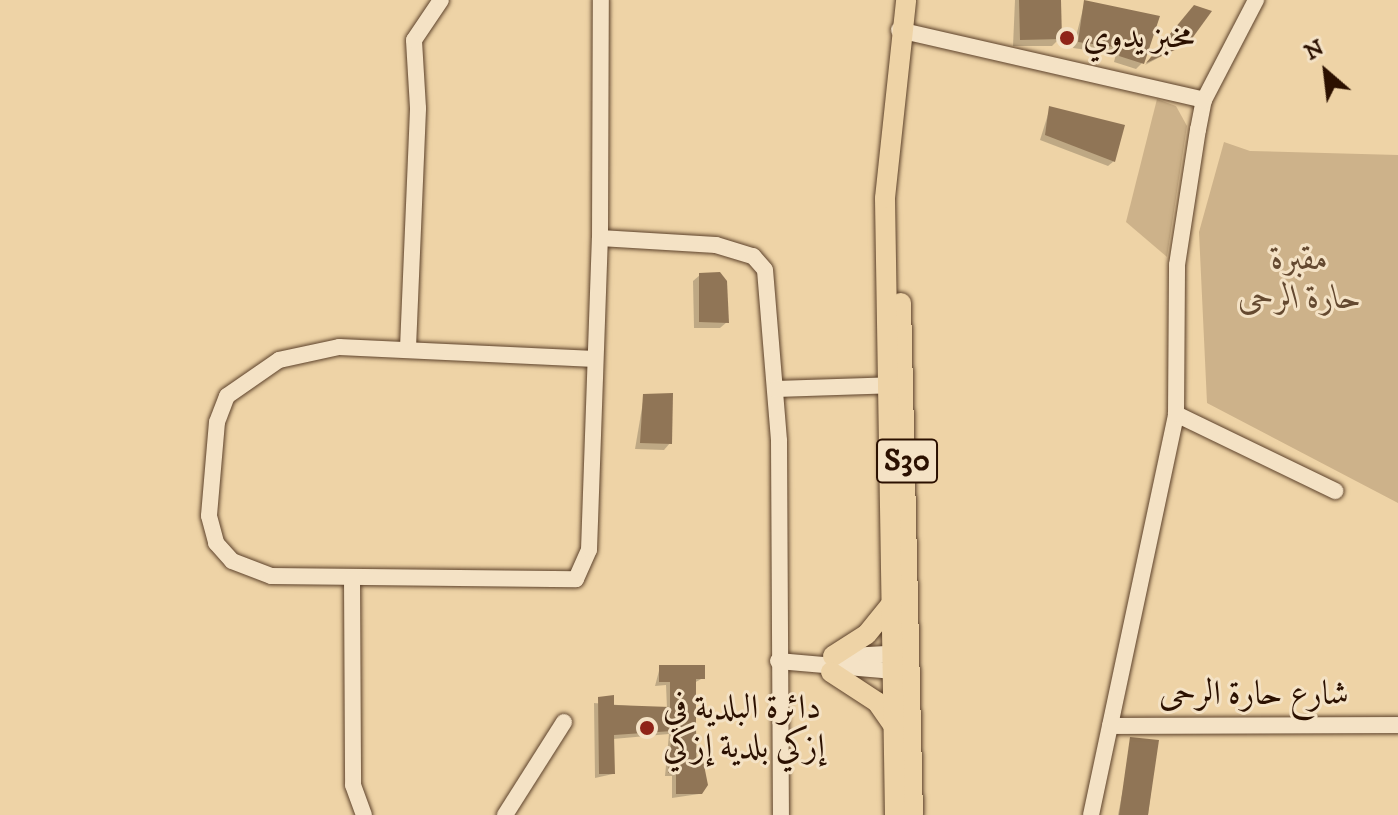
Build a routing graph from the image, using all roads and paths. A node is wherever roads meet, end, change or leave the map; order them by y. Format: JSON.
{"nodes":[{"id":1,"x":441,"y":0,"type":"edge"},
{"id":2,"x":601,"y":0,"type":"edge"},
{"id":3,"x":906,"y":0,"type":"edge"},
{"id":4,"x":1256,"y":0,"type":"edge"},
{"id":5,"x":899,"y":30,"type":"junction"},
{"id":6,"x":1204,"y":100,"type":"junction"},
{"id":7,"x":600,"y":238,"type":"junction"},
{"id":8,"x":408,"y":348,"type":"junction"},
{"id":9,"x":595,"y":359,"type":"junction"},
{"id":10,"x":897,"y":385,"type":"junction"},
{"id":11,"x":776,"y":389,"type":"junction"},
{"id":12,"x":1176,"y":414,"type":"junction"},
{"id":13,"x":1335,"y":491,"type":"dead end"},
{"id":14,"x":352,"y":578,"type":"junction"},
{"id":15,"x":891,"y":604,"type":"junction"},
{"id":16,"x":778,"y":661,"type":"junction"},
{"id":17,"x":903,"y":663,"type":"junction"},
{"id":18,"x":832,"y":664,"type":"junction"},
{"id":19,"x":564,"y":722,"type":"dead end"},
{"id":20,"x":893,"y":725,"type":"junction"},
{"id":21,"x":1398,"y":725,"type":"edge"},
{"id":22,"x":1110,"y":726,"type":"junction"},
{"id":23,"x":364,"y":815,"type":"edge"},
{"id":24,"x":505,"y":815,"type":"edge"},
{"id":25,"x":781,"y":815,"type":"edge"},
{"id":26,"x":895,"y":815,"type":"edge"},
{"id":27,"x":913,"y":815,"type":"edge"},
{"id":28,"x":1091,"y":815,"type":"edge"}],
"edges":[{"from":1,"to":8,"type":"street"},
{"from":2,"to":7,"type":"street"},
{"from":3,"to":5,"type":"main road","number":"S30"},
{"from":4,"to":6,"type":"street"},
{"from":5,"to":6,"type":"street"},
{"from":5,"to":10,"type":"main road","number":"S30"},
{"from":6,"to":12,"type":"street"},
{"from":7,"to":9,"type":"street"},
{"from":7,"to":11,"type":"street"},
{"from":8,"to":9,"type":"street"},
{"from":8,"to":14,"type":"street"},
{"from":9,"to":14,"type":"street"},
{"from":10,"to":11,"type":"street"},
{"from":10,"to":15,"type":"main road","number":"S30"},
{"from":10,"to":17,"type":"main road","number":"S30"},
{"from":11,"to":16,"type":"street"},
{"from":12,"to":13,"type":"street"},
{"from":12,"to":22,"type":"street"},
{"from":14,"to":23,"type":"street"},
{"from":15,"to":17,"type":"main road","number":"S30"},
{"from":15,"to":18,"type":"main road"},
{"from":16,"to":18,"type":"street"},
{"from":16,"to":25,"type":"street"},
{"from":17,"to":18,"type":"street"},
{"from":17,"to":20,"type":"main road","number":"S30"},
{"from":17,"to":27,"type":"main road","number":"S30"},
{"from":18,"to":20,"type":"main road"},
{"from":19,"to":24,"type":"street"},
{"from":20,"to":26,"type":"main road","number":"S30"},
{"from":21,"to":22,"type":"street","name":"شارع حارة الرحى"},
{"from":22,"to":28,"type":"street"}]}
